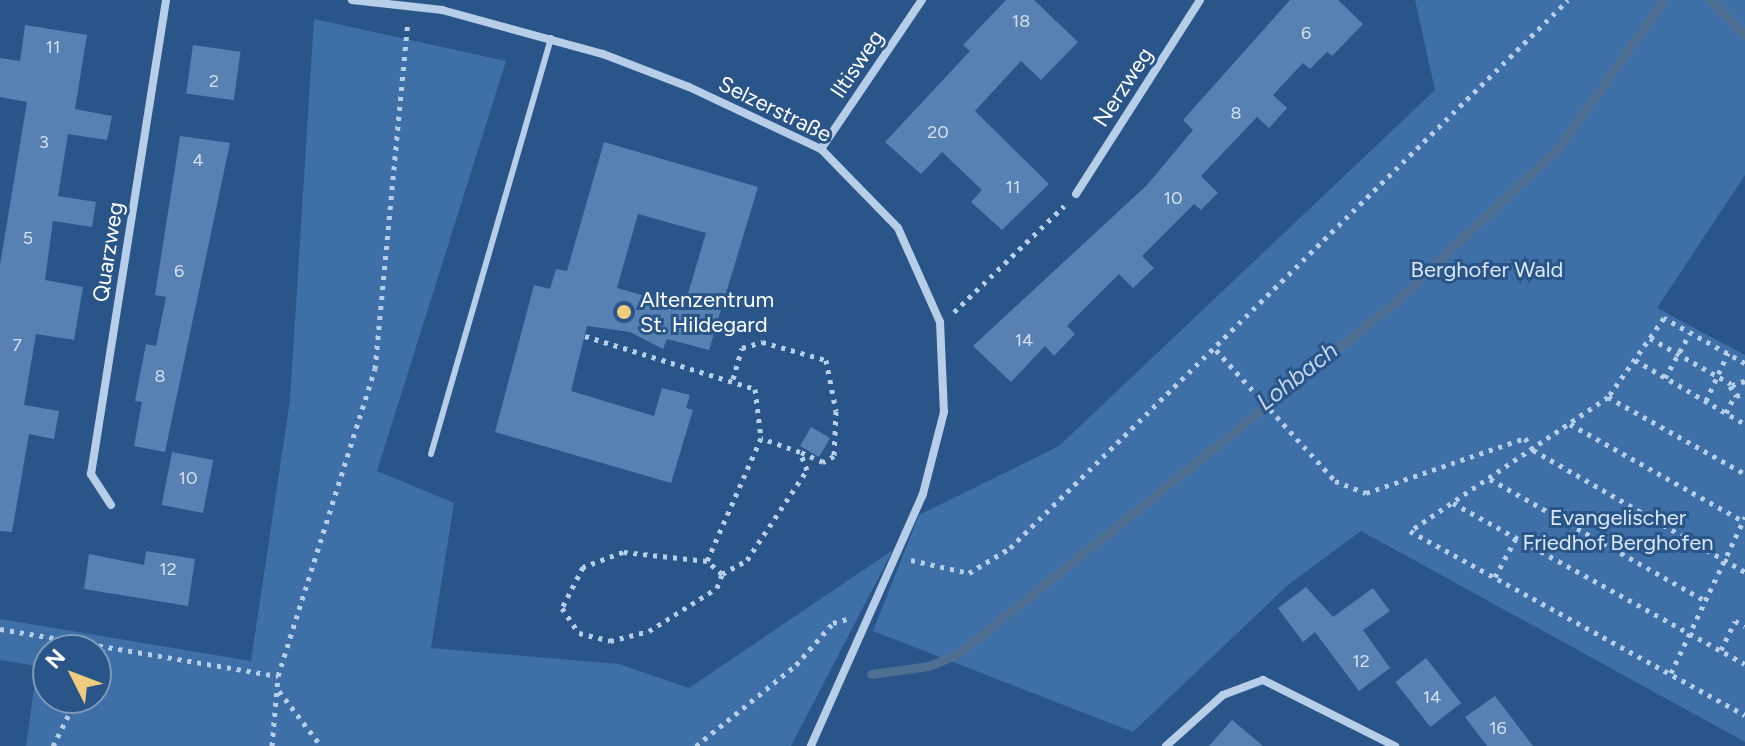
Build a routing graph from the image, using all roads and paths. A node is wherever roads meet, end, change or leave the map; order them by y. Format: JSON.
{"nodes":[{"id":1,"x":166,"y":0,"type":"edge"},
{"id":2,"x":352,"y":0,"type":"edge"},
{"id":3,"x":922,"y":0,"type":"edge"},
{"id":4,"x":1200,"y":0,"type":"edge"},
{"id":5,"x":1568,"y":0,"type":"edge"},
{"id":6,"x":444,"y":5,"type":"edge"},
{"id":7,"x":410,"y":9,"type":"junction"},
{"id":8,"x":551,"y":38,"type":"junction"},
{"id":9,"x":821,"y":149,"type":"junction"},
{"id":10,"x":1076,"y":194,"type":"joint"},
{"id":11,"x":940,"y":322,"type":"junction"},
{"id":12,"x":1690,"y":333,"type":"junction"},
{"id":13,"x":585,"y":336,"type":"dead end"},
{"id":14,"x":1650,"y":338,"type":"junction"},
{"id":15,"x":1216,"y":350,"type":"junction"},
{"id":16,"x":1728,"y":353,"type":"junction"},
{"id":17,"x":1678,"y":354,"type":"junction"},
{"id":18,"x":1634,"y":360,"type":"junction"},
{"id":19,"x":1745,"y":363,"type":"edge"},
{"id":20,"x":1745,"y":372,"type":"edge"},
{"id":21,"x":1717,"y":376,"type":"junction"},
{"id":22,"x":1665,"y":378,"type":"junction"},
{"id":23,"x":733,"y":379,"type":"junction"},
{"id":24,"x":1743,"y":380,"type":"edge"},
{"id":25,"x":1731,"y":384,"type":"junction"},
{"id":26,"x":1745,"y":393,"type":"edge"},
{"id":27,"x":1735,"y":395,"type":"junction"},
{"id":28,"x":1608,"y":397,"type":"junction"},
{"id":29,"x":1706,"y":401,"type":"junction"},
{"id":30,"x":1726,"y":413,"type":"junction"},
{"id":31,"x":1570,"y":424,"type":"junction"},
{"id":32,"x":1745,"y":424,"type":"edge"},
{"id":33,"x":761,"y":438,"type":"junction"},
{"id":34,"x":1533,"y":450,"type":"junction"},
{"id":35,"x":800,"y":452,"type":"junction"},
{"id":36,"x":431,"y":454,"type":"dead end"},
{"id":37,"x":1745,"y":474,"type":"edge"},
{"id":38,"x":1490,"y":479,"type":"junction"},
{"id":39,"x":1453,"y":503,"type":"junction"},
{"id":40,"x":111,"y":505,"type":"dead end"},
{"id":41,"x":1744,"y":519,"type":"edge"},
{"id":42,"x":1516,"y":538,"type":"junction"},
{"id":43,"x":897,"y":552,"type":"junction"},
{"id":44,"x":707,"y":561,"type":"junction"},
{"id":45,"x":1725,"y":562,"type":"junction"},
{"id":46,"x":1745,"y":572,"type":"edge"},
{"id":47,"x":722,"y":574,"type":"junction"},
{"id":48,"x":1495,"y":577,"type":"junction"},
{"id":49,"x":1706,"y":601,"type":"junction"},
{"id":50,"x":870,"y":611,"type":"junction"},
{"id":51,"x":1745,"y":626,"type":"edge"},
{"id":52,"x":0,"y":629,"type":"edge"},
{"id":53,"x":1690,"y":633,"type":"junction"},
{"id":54,"x":32,"y":634,"type":"edge"},
{"id":55,"x":112,"y":647,"type":"edge"},
{"id":56,"x":1721,"y":650,"type":"junction"},
{"id":57,"x":1745,"y":664,"type":"edge"},
{"id":58,"x":1671,"y":673,"type":"junction"},
{"id":59,"x":278,"y":676,"type":"junction"},
{"id":60,"x":279,"y":691,"type":"junction"},
{"id":61,"x":69,"y":714,"type":"edge"},
{"id":62,"x":1745,"y":715,"type":"edge"},
{"id":63,"x":53,"y":746,"type":"edge"},
{"id":64,"x":272,"y":746,"type":"edge"},
{"id":65,"x":321,"y":746,"type":"edge"},
{"id":66,"x":696,"y":746,"type":"edge"},
{"id":67,"x":811,"y":746,"type":"edge"},
{"id":68,"x":1166,"y":746,"type":"edge"},
{"id":69,"x":1395,"y":746,"type":"edge"}],
"edges":[{"from":1,"to":40,"type":"street","name":"Quarzweg"},
{"from":2,"to":7,"type":"street","name":"Selzerstraße"},
{"from":3,"to":9,"type":"street","name":"Iltisweg"},
{"from":4,"to":10,"type":"street","name":"Nerzweg"},
{"from":5,"to":15,"type":"path"},
{"from":6,"to":7,"type":"street","name":"Selzerstraße"},
{"from":6,"to":8,"type":"street","name":"Selzerstraße"},
{"from":7,"to":59,"type":"path"},
{"from":8,"to":9,"type":"street","name":"Selzerstraße"},
{"from":8,"to":36,"type":"lane"},
{"from":9,"to":11,"type":"street","name":"Selzerstraße"},
{"from":10,"to":11,"type":"path"},
{"from":11,"to":43,"type":"street","name":"Selzerstraße"},
{"from":12,"to":14,"type":"path"},
{"from":12,"to":16,"type":"path"},
{"from":12,"to":17,"type":"path"},
{"from":13,"to":23,"type":"path"},
{"from":14,"to":17,"type":"path"},
{"from":14,"to":18,"type":"path"},
{"from":15,"to":34,"type":"path"},
{"from":15,"to":43,"type":"path"},
{"from":16,"to":19,"type":"path"},
{"from":16,"to":21,"type":"path"},
{"from":17,"to":21,"type":"path"},
{"from":17,"to":22,"type":"path"},
{"from":18,"to":22,"type":"path"},
{"from":18,"to":28,"type":"path"},
{"from":20,"to":24,"type":"path"},
{"from":21,"to":25,"type":"path"},
{"from":21,"to":29,"type":"path"},
{"from":22,"to":29,"type":"path"},
{"from":23,"to":33,"type":"path"},
{"from":23,"to":35,"type":"path"},
{"from":24,"to":25,"type":"path"},
{"from":25,"to":27,"type":"path"},
{"from":26,"to":27,"type":"path"},
{"from":27,"to":30,"type":"path"},
{"from":28,"to":31,"type":"path"},
{"from":28,"to":37,"type":"path"},
{"from":29,"to":30,"type":"path"},
{"from":30,"to":32,"type":"path"},
{"from":31,"to":34,"type":"path"},
{"from":31,"to":41,"type":"path"},
{"from":33,"to":35,"type":"path"},
{"from":33,"to":44,"type":"path"},
{"from":34,"to":38,"type":"path"},
{"from":34,"to":45,"type":"path"},
{"from":35,"to":47,"type":"path"},
{"from":38,"to":39,"type":"path"},
{"from":38,"to":49,"type":"path"},
{"from":39,"to":42,"type":"path"},
{"from":39,"to":48,"type":"path"},
{"from":41,"to":45,"type":"path"},
{"from":42,"to":48,"type":"path"},
{"from":42,"to":53,"type":"path"},
{"from":43,"to":50,"type":"street","name":"Selzerstraße"},
{"from":44,"to":47,"type":"path"},
{"from":44,"to":47,"type":"path"},
{"from":45,"to":46,"type":"path"},
{"from":45,"to":49,"type":"path"},
{"from":48,"to":58,"type":"path"},
{"from":49,"to":53,"type":"path"},
{"from":50,"to":66,"type":"path"},
{"from":50,"to":67,"type":"street","name":"Selzerstraße"},
{"from":51,"to":56,"type":"path"},
{"from":52,"to":54,"type":"path"},
{"from":53,"to":56,"type":"path"},
{"from":53,"to":58,"type":"path"},
{"from":55,"to":59,"type":"path"},
{"from":56,"to":57,"type":"path"},
{"from":58,"to":62,"type":"path"},
{"from":59,"to":60,"type":"path"},
{"from":60,"to":64,"type":"path"},
{"from":60,"to":65,"type":"path"},
{"from":61,"to":63,"type":"path"},
{"from":68,"to":69,"type":"street"}]}
